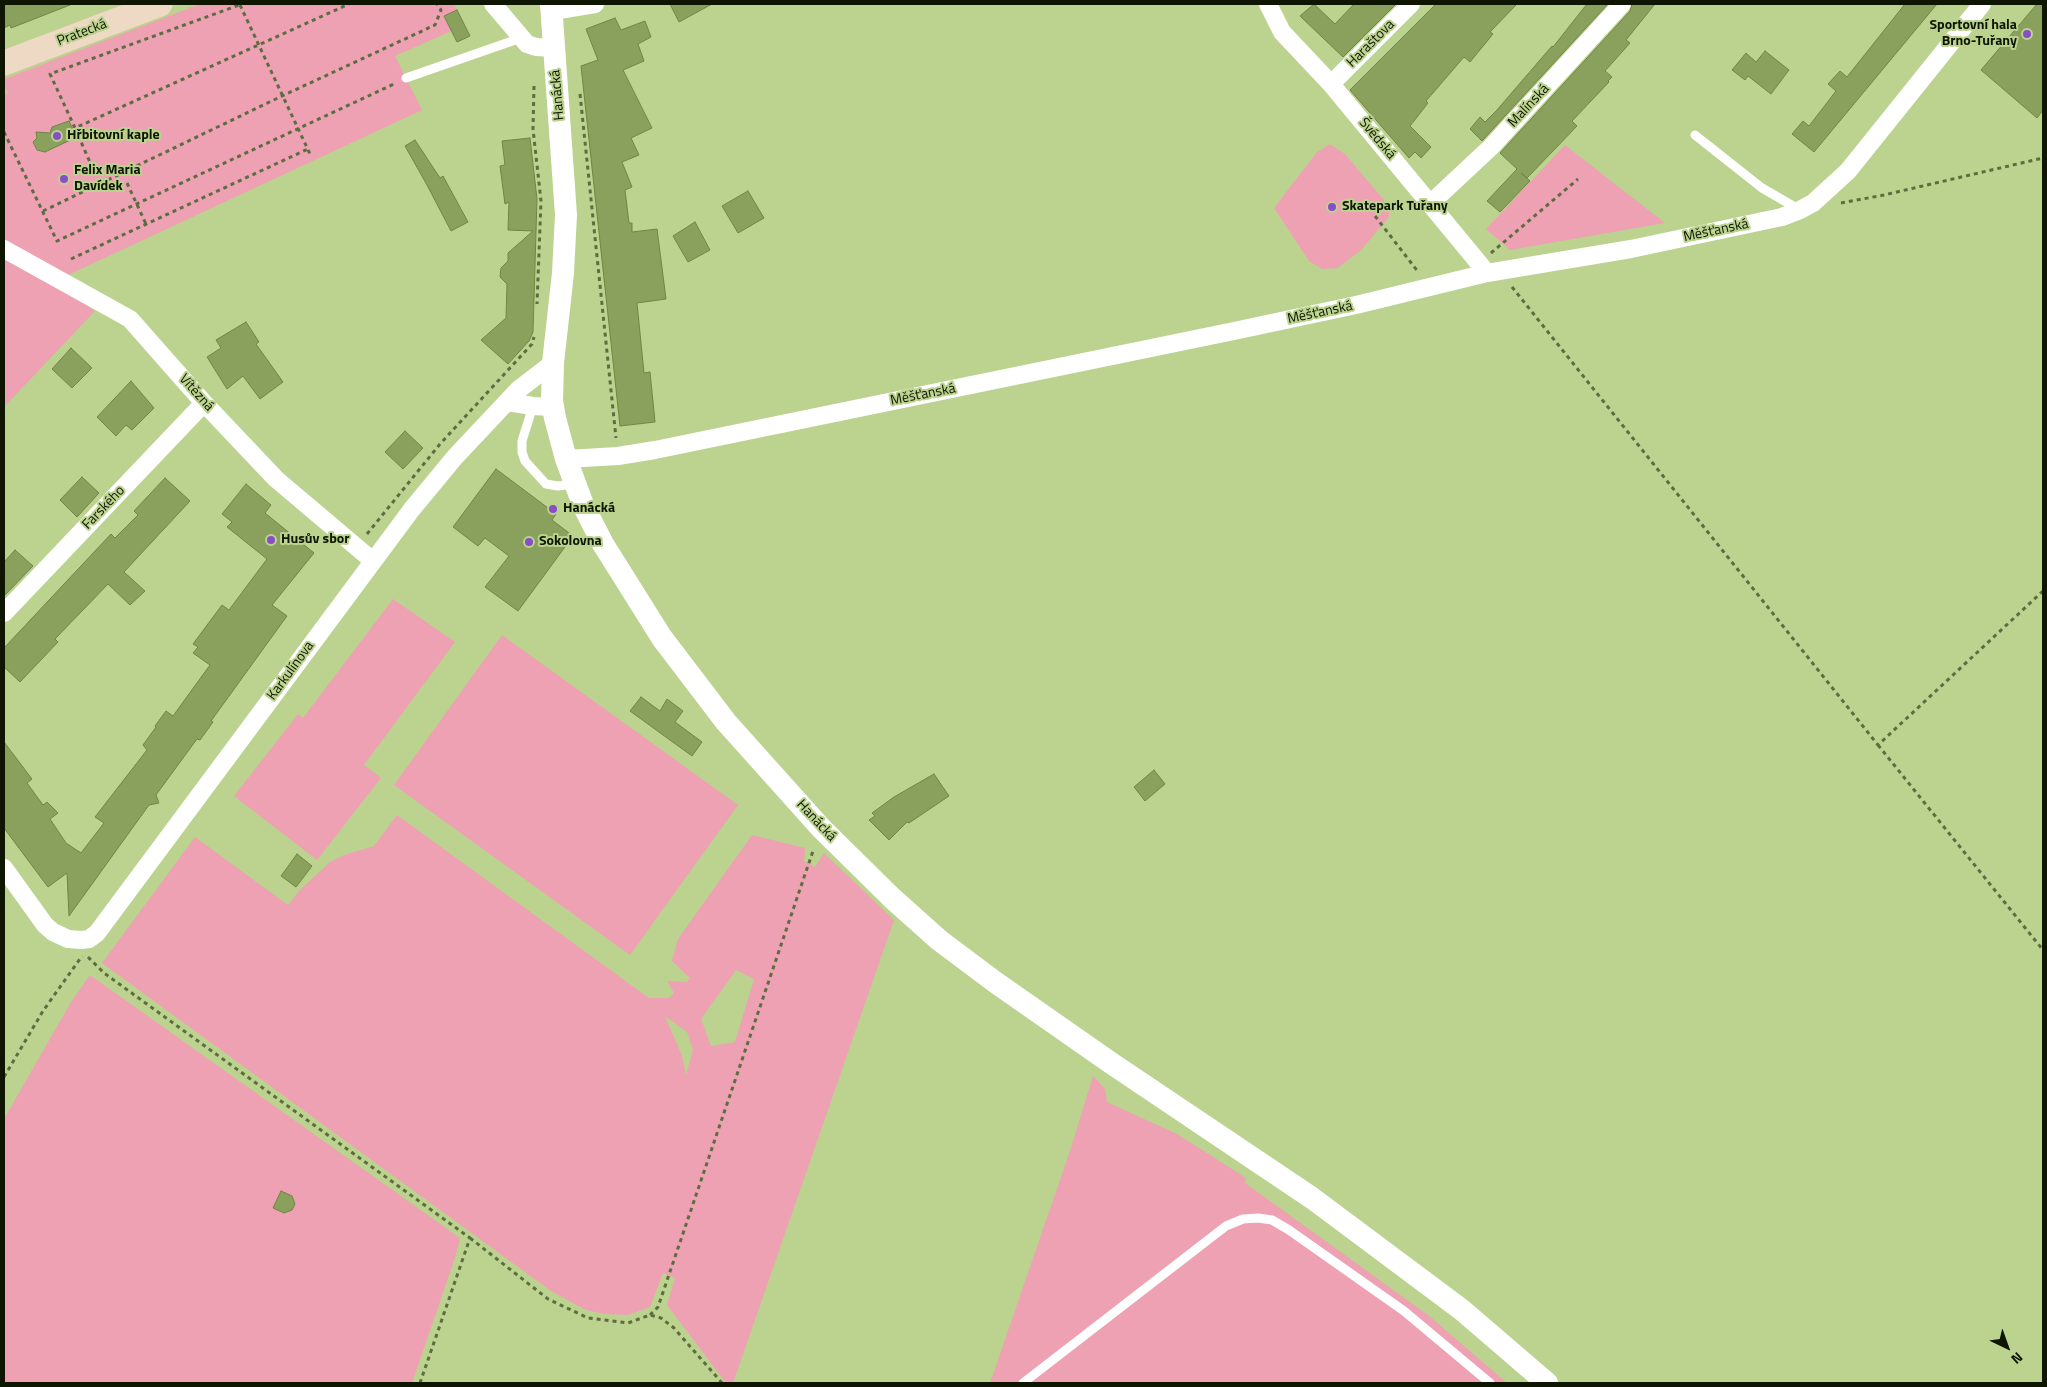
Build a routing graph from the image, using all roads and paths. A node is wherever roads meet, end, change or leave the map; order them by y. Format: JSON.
{"nodes":[{"id":1,"x":160,"y":4,"type":"edge"},
{"id":2,"x":241,"y":4,"type":"edge"},
{"id":3,"x":349,"y":4,"type":"edge"},
{"id":4,"x":438,"y":4,"type":"edge"},
{"id":5,"x":493,"y":4,"type":"edge"},
{"id":6,"x":595,"y":4,"type":"edge"},
{"id":7,"x":1268,"y":4,"type":"edge"},
{"id":8,"x":1411,"y":4,"type":"edge"},
{"id":9,"x":1622,"y":4,"type":"edge"},
{"id":10,"x":1982,"y":4,"type":"edge"},
{"id":11,"x":552,"y":7,"type":"edge"},
{"id":12,"x":521,"y":38,"type":"junction"},
{"id":13,"x":259,"y":45,"type":"junction"},
{"id":14,"x":554,"y":48,"type":"junction"},
{"id":15,"x":4,"y":63,"type":"edge"},
{"id":16,"x":406,"y":78,"type":"joint"},
{"id":17,"x":534,"y":84,"type":"dead end"},
{"id":18,"x":1331,"y":84,"type":"junction"},
{"id":19,"x":579,"y":88,"type":"dead end"},
{"id":20,"x":282,"y":96,"type":"junction"},
{"id":21,"x":75,"y":128,"type":"junction"},
{"id":22,"x":298,"y":130,"type":"junction"},
{"id":23,"x":4,"y":132,"type":"edge"},
{"id":24,"x":1695,"y":135,"type":"dead end"},
{"id":25,"x":308,"y":150,"type":"junction"},
{"id":26,"x":310,"y":154,"type":"dead end"},
{"id":27,"x":2043,"y":158,"type":"edge"},
{"id":28,"x":1578,"y":179,"type":"dead end"},
{"id":29,"x":99,"y":183,"type":"junction"},
{"id":30,"x":127,"y":183,"type":"dead end"},
{"id":31,"x":1431,"y":203,"type":"junction"},
{"id":32,"x":137,"y":204,"type":"junction"},
{"id":33,"x":1838,"y":204,"type":"dead end"},
{"id":34,"x":1800,"y":210,"type":"junction"},
{"id":35,"x":43,"y":211,"type":"junction"},
{"id":36,"x":1374,"y":216,"type":"dead end"},
{"id":37,"x":146,"y":224,"type":"junction"},
{"id":38,"x":4,"y":249,"type":"edge"},
{"id":39,"x":71,"y":259,"type":"dead end"},
{"id":40,"x":1488,"y":269,"type":"junction"},
{"id":41,"x":1430,"y":287,"type":"junction"},
{"id":42,"x":537,"y":312,"type":"dead end"},
{"id":43,"x":536,"y":331,"type":"dead end"},
{"id":44,"x":553,"y":363,"type":"junction"},
{"id":45,"x":507,"y":402,"type":"junction"},
{"id":46,"x":204,"y":403,"type":"junction"},
{"id":47,"x":543,"y":407,"type":"junction"},
{"id":48,"x":618,"y":456,"type":"junction"},
{"id":49,"x":566,"y":460,"type":"junction"},
{"id":50,"x":574,"y":484,"type":"junction"},
{"id":51,"x":358,"y":548,"type":"junction"},
{"id":52,"x":373,"y":560,"type":"junction"},
{"id":53,"x":2043,"y":591,"type":"edge"},
{"id":54,"x":4,"y":612,"type":"edge"},
{"id":55,"x":1878,"y":745,"type":"junction"},
{"id":56,"x":821,"y":828,"type":"junction"},
{"id":57,"x":4,"y":868,"type":"edge"},
{"id":58,"x":2043,"y":950,"type":"edge"},
{"id":59,"x":4,"y":1077,"type":"edge"},
{"id":60,"x":470,"y":1238,"type":"junction"},
{"id":61,"x":650,"y":1315,"type":"junction"},
{"id":62,"x":420,"y":1383,"type":"edge"},
{"id":63,"x":722,"y":1383,"type":"edge"},
{"id":64,"x":1024,"y":1383,"type":"edge"},
{"id":65,"x":1490,"y":1383,"type":"edge"},
{"id":66,"x":1547,"y":1383,"type":"edge"}],
"edges":[{"from":1,"to":15,"type":"main road","name":"Pratecká"},
{"from":2,"to":13,"type":"path"},
{"from":2,"to":21,"type":"path"},
{"from":3,"to":13,"type":"path"},
{"from":4,"to":20,"type":"path"},
{"from":5,"to":12,"type":"street"},
{"from":6,"to":11,"type":"street"},
{"from":7,"to":18,"type":"street","name":"Švédská"},
{"from":8,"to":18,"type":"street","name":"Haraštova"},
{"from":9,"to":31,"type":"street","name":"Malínská"},
{"from":10,"to":34,"type":"street","name":"Měšťanská"},
{"from":11,"to":14,"type":"street","name":"Hanácká"},
{"from":12,"to":14,"type":"street"},
{"from":12,"to":16,"type":"lane"},
{"from":13,"to":20,"type":"path"},
{"from":13,"to":21,"type":"path"},
{"from":14,"to":44,"type":"street","name":"Hanácká"},
{"from":16,"to":22,"type":"path"},
{"from":17,"to":42,"type":"path"},
{"from":18,"to":31,"type":"street","name":"Švédská"},
{"from":19,"to":48,"type":"path"},
{"from":20,"to":22,"type":"path"},
{"from":20,"to":29,"type":"path"},
{"from":21,"to":29,"type":"path"},
{"from":22,"to":25,"type":"path"},
{"from":22,"to":32,"type":"path"},
{"from":23,"to":35,"type":"path"},
{"from":24,"to":34,"type":"lane"},
{"from":25,"to":26,"type":"path"},
{"from":25,"to":37,"type":"path"},
{"from":27,"to":33,"type":"path"},
{"from":28,"to":40,"type":"path"},
{"from":29,"to":35,"type":"path"},
{"from":30,"to":32,"type":"path"},
{"from":31,"to":40,"type":"street","name":"Švédská"},
{"from":32,"to":35,"type":"path"},
{"from":32,"to":37,"type":"path"},
{"from":34,"to":40,"type":"street","name":"Měšťanská"},
{"from":36,"to":41,"type":"path"},
{"from":37,"to":39,"type":"path"},
{"from":38,"to":46,"type":"street","name":"Vítězná"},
{"from":40,"to":41,"type":"street","name":"Měšťanská"},
{"from":40,"to":55,"type":"path"},
{"from":41,"to":48,"type":"street","name":"Měšťanská"},
{"from":43,"to":51,"type":"path"},
{"from":44,"to":45,"type":"street","name":"Karkulínova"},
{"from":44,"to":47,"type":"street","name":"Hanácká"},
{"from":45,"to":47,"type":"street"},
{"from":45,"to":52,"type":"street","name":"Karkulínova"},
{"from":46,"to":51,"type":"street","name":"Vítězná"},
{"from":46,"to":54,"type":"street","name":"Farského"},
{"from":47,"to":49,"type":"street","name":"Hanácká"},
{"from":47,"to":50,"type":"lane"},
{"from":48,"to":49,"type":"street","name":"Měšťanská"},
{"from":49,"to":50,"type":"street","name":"Hanácká"},
{"from":50,"to":56,"type":"street","name":"Hanácká"},
{"from":51,"to":52,"type":"street","name":"Vítězná"},
{"from":52,"to":57,"type":"street","name":"Karkulínova"},
{"from":53,"to":55,"type":"path"},
{"from":55,"to":58,"type":"path"},
{"from":56,"to":61,"type":"path"},
{"from":56,"to":66,"type":"street","name":"Hanácká"},
{"from":59,"to":60,"type":"path"},
{"from":60,"to":61,"type":"path"},
{"from":60,"to":62,"type":"path"},
{"from":61,"to":63,"type":"path"},
{"from":64,"to":65,"type":"lane"}]}
